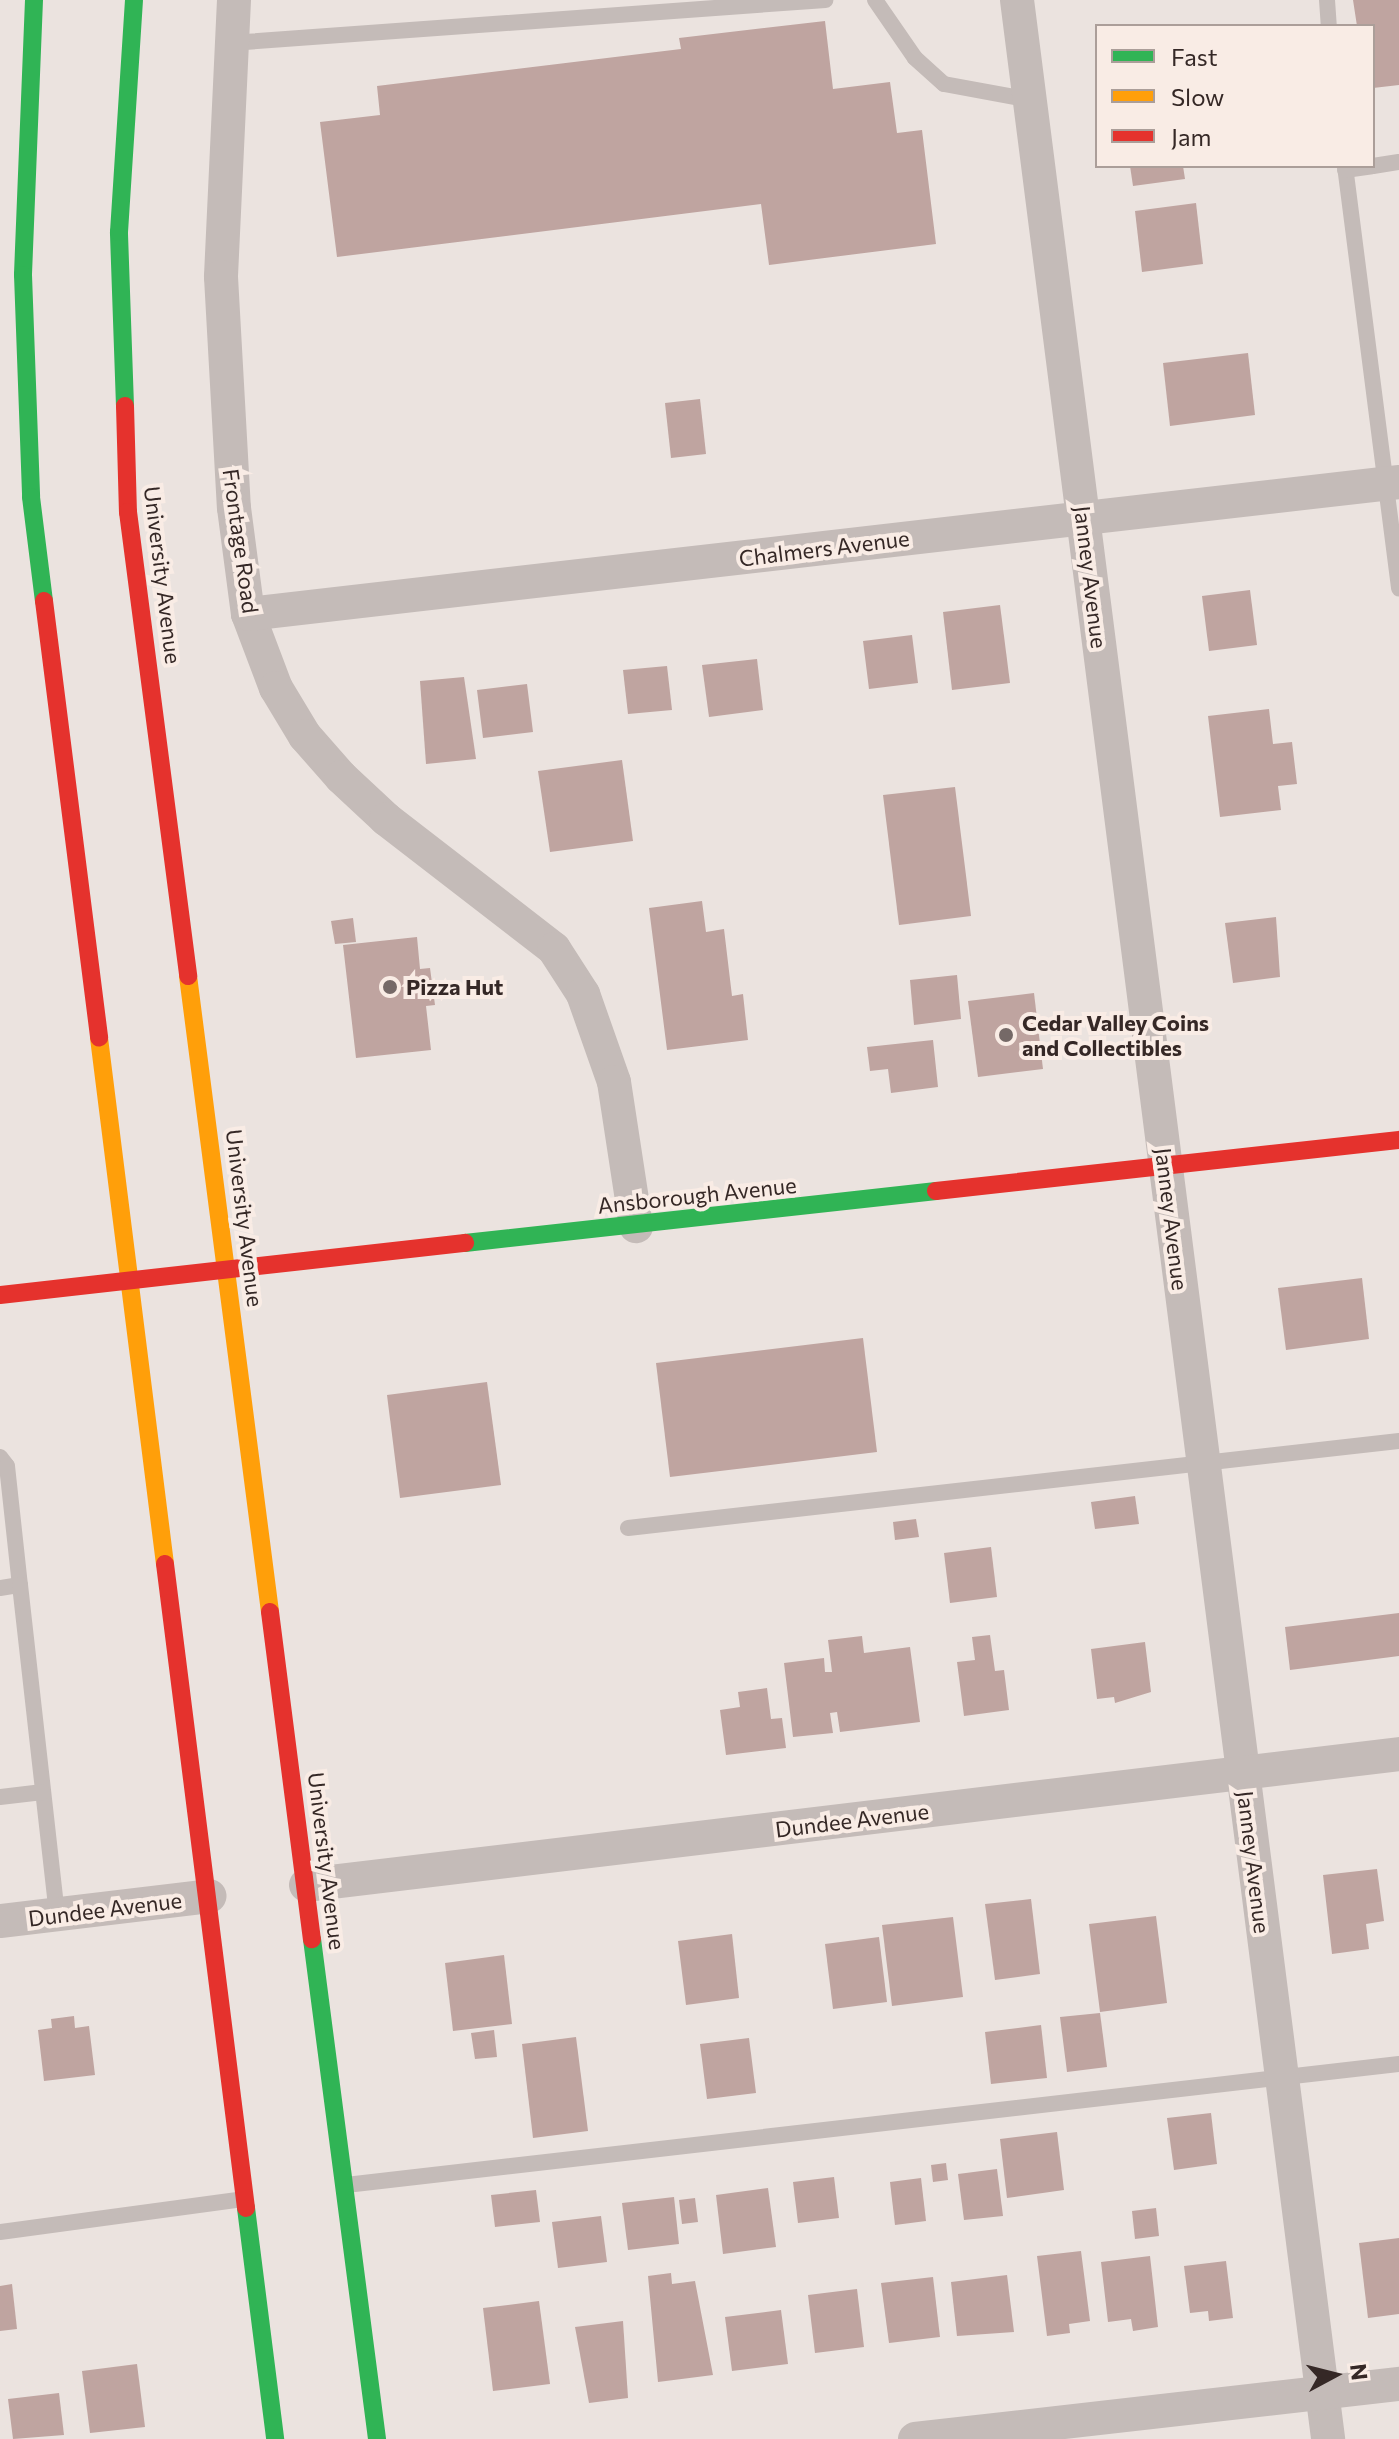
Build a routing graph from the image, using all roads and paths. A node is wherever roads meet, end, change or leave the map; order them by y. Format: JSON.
{"nodes":[{"id":1,"x":34,"y":0,"type":"edge"},
{"id":2,"x":134,"y":0,"type":"edge"},
{"id":3,"x":234,"y":0,"type":"edge"},
{"id":4,"x":825,"y":0,"type":"edge"},
{"id":5,"x":875,"y":0,"type":"edge"},
{"id":6,"x":1017,"y":0,"type":"edge"},
{"id":7,"x":1327,"y":0,"type":"edge"},
{"id":8,"x":1329,"y":24,"type":"edge"},
{"id":9,"x":231,"y":43,"type":"junction"},
{"id":10,"x":1030,"y":100,"type":"junction"},
{"id":11,"x":1399,"y":162,"type":"edge"},
{"id":12,"x":1375,"y":166,"type":"edge"},
{"id":13,"x":1345,"y":168,"type":"edge"},
{"id":14,"x":1392,"y":482,"type":"edge"},
{"id":15,"x":1083,"y":518,"type":"junction"},
{"id":16,"x":1399,"y":589,"type":"edge"},
{"id":17,"x":248,"y":614,"type":"junction"},
{"id":18,"x":1399,"y":1140,"type":"edge"},
{"id":19,"x":1166,"y":1167,"type":"junction"},
{"id":20,"x":636,"y":1226,"type":"junction"},
{"id":21,"x":227,"y":1269,"type":"junction"},
{"id":22,"x":129,"y":1281,"type":"junction"},
{"id":23,"x":0,"y":1295,"type":"edge"},
{"id":24,"x":1399,"y":1441,"type":"edge"},
{"id":25,"x":0,"y":1457,"type":"edge"},
{"id":26,"x":1203,"y":1463,"type":"junction"},
{"id":27,"x":628,"y":1528,"type":"dead end"},
{"id":28,"x":20,"y":1585,"type":"junction"},
{"id":29,"x":0,"y":1588,"type":"edge"},
{"id":30,"x":1399,"y":1754,"type":"edge"},
{"id":31,"x":1243,"y":1773,"type":"junction"},
{"id":32,"x":43,"y":1792,"type":"junction"},
{"id":33,"x":0,"y":1797,"type":"edge"},
{"id":34,"x":306,"y":1885,"type":"junction"},
{"id":35,"x":210,"y":1896,"type":"junction"},
{"id":36,"x":57,"y":1914,"type":"junction"},
{"id":37,"x":0,"y":1921,"type":"edge"},
{"id":38,"x":1399,"y":2064,"type":"edge"},
{"id":39,"x":1282,"y":2077,"type":"junction"},
{"id":40,"x":345,"y":2185,"type":"junction"},
{"id":41,"x":246,"y":2199,"type":"junction"},
{"id":42,"x":0,"y":2232,"type":"edge"},
{"id":43,"x":1399,"y":2384,"type":"edge"},
{"id":44,"x":1322,"y":2393,"type":"junction"},
{"id":45,"x":275,"y":2439,"type":"edge"},
{"id":46,"x":377,"y":2439,"type":"edge"},
{"id":47,"x":915,"y":2439,"type":"edge"},
{"id":48,"x":1328,"y":2439,"type":"edge"}],
"edges":[{"from":1,"to":22,"type":"main road"},
{"from":2,"to":21,"type":"main road","name":"University Avenue"},
{"from":3,"to":9,"type":"street","name":"Frontage Road"},
{"from":4,"to":9,"type":"lane"},
{"from":5,"to":10,"type":"lane"},
{"from":6,"to":10,"type":"street","name":"Janney Avenue"},
{"from":7,"to":8,"type":"lane"},
{"from":9,"to":17,"type":"street","name":"Frontage Road"},
{"from":10,"to":15,"type":"street","name":"Janney Avenue"},
{"from":11,"to":12,"type":"lane"},
{"from":13,"to":14,"type":"lane"},
{"from":14,"to":15,"type":"street","name":"Chalmers Avenue"},
{"from":14,"to":16,"type":"lane"},
{"from":15,"to":17,"type":"street","name":"Chalmers Avenue"},
{"from":15,"to":19,"type":"street","name":"Janney Avenue"},
{"from":17,"to":20,"type":"street","name":"Frontage Road"},
{"from":18,"to":19,"type":"main road","name":"Ansborough Avenue"},
{"from":19,"to":20,"type":"main road","name":"Ansborough Avenue"},
{"from":19,"to":26,"type":"street","name":"Janney Avenue"},
{"from":20,"to":21,"type":"main road","name":"Ansborough Avenue"},
{"from":21,"to":22,"type":"main road","name":"Ansborough Avenue"},
{"from":21,"to":34,"type":"main road","name":"University Avenue"},
{"from":22,"to":23,"type":"main road","name":"Ansborough Avenue"},
{"from":22,"to":35,"type":"main road"},
{"from":24,"to":26,"type":"lane"},
{"from":25,"to":28,"type":"lane"},
{"from":26,"to":27,"type":"lane"},
{"from":26,"to":31,"type":"street","name":"Janney Avenue"},
{"from":28,"to":29,"type":"lane"},
{"from":28,"to":32,"type":"lane"},
{"from":30,"to":31,"type":"street","name":"Dundee Avenue"},
{"from":31,"to":34,"type":"street","name":"Dundee Avenue"},
{"from":31,"to":39,"type":"street","name":"Janney Avenue"},
{"from":32,"to":33,"type":"lane"},
{"from":32,"to":36,"type":"lane"},
{"from":34,"to":40,"type":"main road","name":"University Avenue"},
{"from":35,"to":36,"type":"street","name":"Dundee Avenue"},
{"from":35,"to":41,"type":"main road"},
{"from":36,"to":37,"type":"street","name":"Dundee Avenue"},
{"from":38,"to":39,"type":"lane"},
{"from":39,"to":40,"type":"lane"},
{"from":39,"to":44,"type":"street","name":"Janney Avenue"},
{"from":40,"to":46,"type":"main road","name":"University Avenue"},
{"from":41,"to":42,"type":"lane"},
{"from":41,"to":45,"type":"main road"},
{"from":43,"to":44,"type":"street"},
{"from":44,"to":47,"type":"street"},
{"from":44,"to":48,"type":"street","name":"Janney Avenue"}]}
